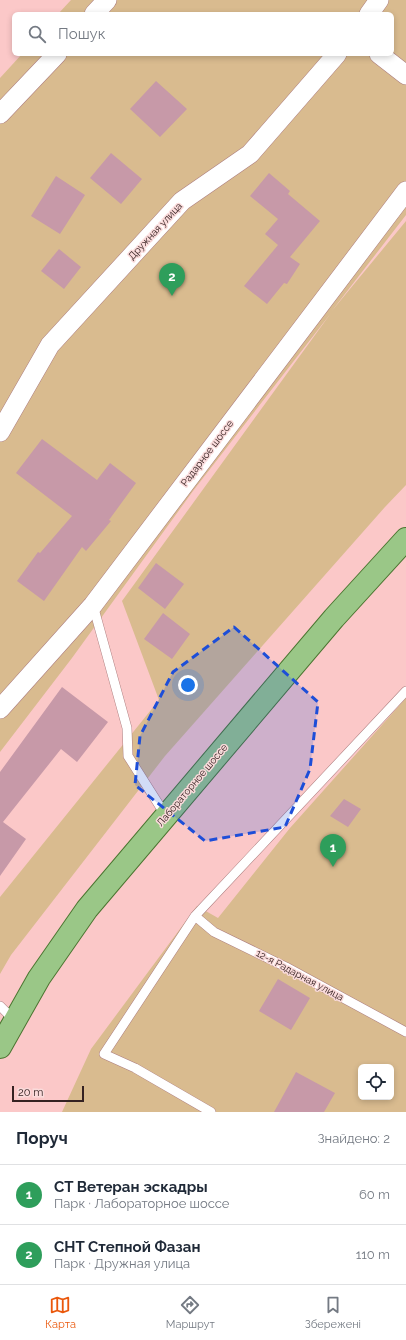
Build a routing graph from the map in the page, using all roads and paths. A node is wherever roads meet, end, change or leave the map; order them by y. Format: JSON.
{"nodes":[{"id":1,"x":107,"y":0,"type":"edge"},
{"id":2,"x":379,"y":0,"type":"edge"},
{"id":3,"x":96,"y":12,"type":"edge"},
{"id":4,"x":370,"y":12,"type":"edge"},
{"id":5,"x":55,"y":56,"type":"edge"},
{"id":6,"x":335,"y":56,"type":"edge"},
{"id":7,"x":382,"y":56,"type":"edge"},
{"id":8,"x":406,"y":75,"type":"edge"},
{"id":9,"x":0,"y":114,"type":"edge"},
{"id":10,"x":406,"y":191,"type":"edge"},
{"id":11,"x":6,"y":410,"type":"edge"},
{"id":12,"x":0,"y":432,"type":"edge"},
{"id":13,"x":406,"y":539,"type":"edge"},
{"id":14,"x":93,"y":605,"type":"junction"},
{"id":15,"x":406,"y":691,"type":"edge"},
{"id":16,"x":0,"y":710,"type":"edge"},
{"id":17,"x":166,"y":816,"type":"junction"},
{"id":18,"x":195,"y":916,"type":"junction"},
{"id":19,"x":7,"y":1014,"type":"edge"},
{"id":20,"x":406,"y":1032,"type":"edge"},
{"id":21,"x":0,"y":1047,"type":"edge"},
{"id":22,"x":211,"y":1112,"type":"edge"}],
"edges":[{"from":1,"to":3,"type":"street"},
{"from":2,"to":4,"type":"street"},
{"from":5,"to":9,"type":"street"},
{"from":6,"to":11,"type":"street","name":"Дружная улица"},
{"from":7,"to":8,"type":"street"},
{"from":10,"to":14,"type":"street","name":"Радарное шоссе"},
{"from":11,"to":12,"type":"street","name":"Дружная улица"},
{"from":13,"to":17,"type":"main road","name":"Лабораторное шоссе"},
{"from":14,"to":16,"type":"street","name":"Радарное шоссе"},
{"from":14,"to":17,"type":"lane"},
{"from":15,"to":18,"type":"lane"},
{"from":17,"to":19,"type":"main road","name":"Лабораторное шоссе"},
{"from":18,"to":20,"type":"lane","name":"12-я Радарная улица"},
{"from":18,"to":22,"type":"lane"},
{"from":19,"to":21,"type":"main road","name":"Лабораторное шоссе"}]}
